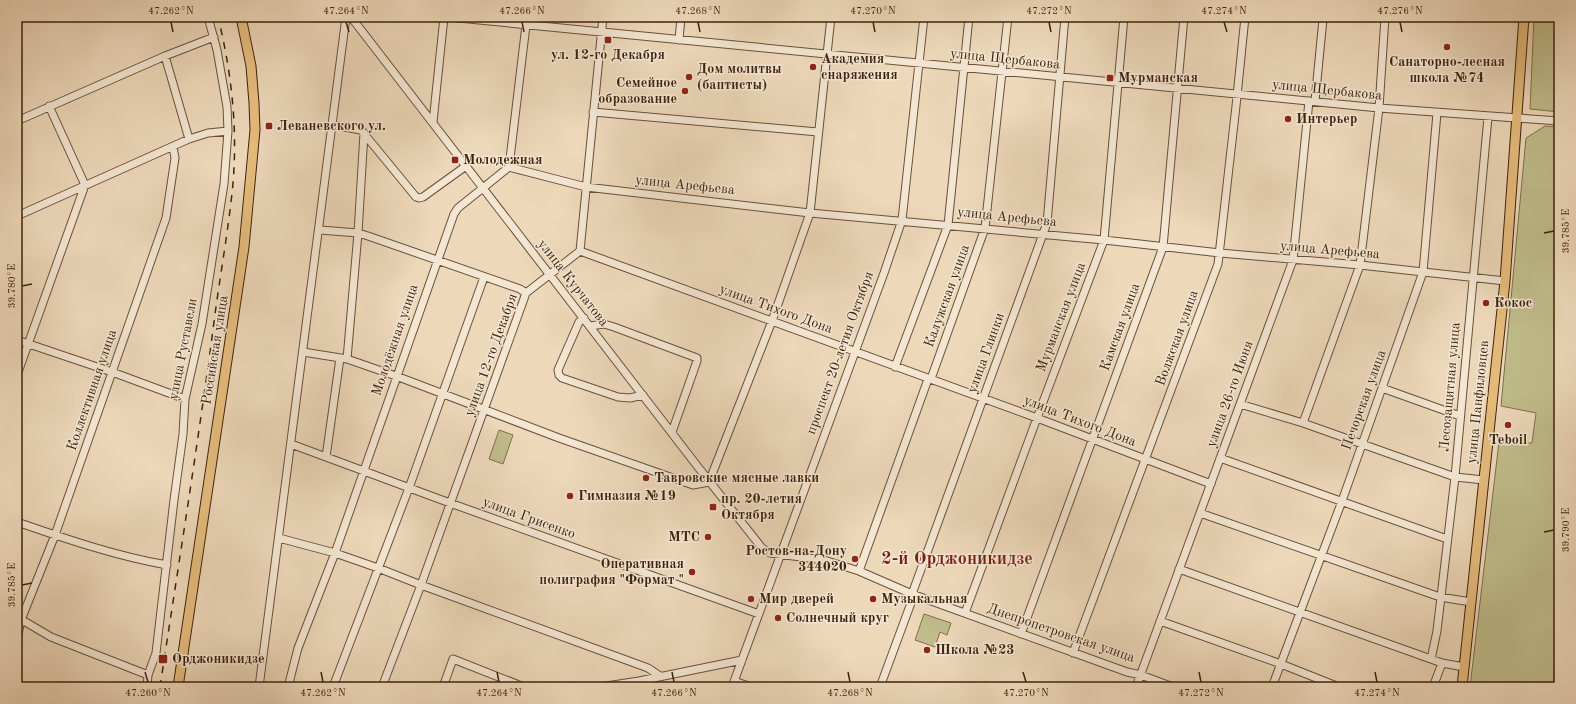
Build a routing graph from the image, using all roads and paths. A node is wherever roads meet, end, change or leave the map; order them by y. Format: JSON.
{"nodes":[{"id":1,"x":208,"y":17,"type":"edge"},
{"id":2,"x":240,"y":17,"type":"edge"},
{"id":3,"x":245,"y":17,"type":"edge"},
{"id":4,"x":346,"y":17,"type":"edge"},
{"id":5,"x":351,"y":17,"type":"edge"},
{"id":6,"x":444,"y":17,"type":"edge"},
{"id":7,"x":448,"y":17,"type":"edge"},
{"id":8,"x":527,"y":17,"type":"edge"},
{"id":9,"x":603,"y":17,"type":"edge"},
{"id":10,"x":681,"y":17,"type":"edge"},
{"id":11,"x":830,"y":17,"type":"edge"},
{"id":12,"x":924,"y":17,"type":"edge"},
{"id":13,"x":969,"y":17,"type":"edge"},
{"id":14,"x":1008,"y":17,"type":"edge"},
{"id":15,"x":1065,"y":17,"type":"edge"},
{"id":16,"x":1124,"y":17,"type":"edge"},
{"id":17,"x":1184,"y":17,"type":"edge"},
{"id":18,"x":1244,"y":17,"type":"edge"},
{"id":19,"x":1385,"y":17,"type":"edge"},
{"id":20,"x":1524,"y":17,"type":"edge"},
{"id":21,"x":1323,"y":19,"type":"dead end"},
{"id":22,"x":526,"y":25,"type":"junction"},
{"id":23,"x":602,"y":32,"type":"junction"},
{"id":24,"x":214,"y":37,"type":"junction"},
{"id":25,"x":679,"y":40,"type":"junction"},
{"id":26,"x":827,"y":54,"type":"junction"},
{"id":27,"x":165,"y":56,"type":"junction"},
{"id":28,"x":918,"y":64,"type":"junction"},
{"id":29,"x":964,"y":68,"type":"junction"},
{"id":30,"x":1002,"y":72,"type":"junction"},
{"id":31,"x":1059,"y":78,"type":"junction"},
{"id":32,"x":1118,"y":83,"type":"junction"},
{"id":33,"x":1178,"y":89,"type":"junction"},
{"id":34,"x":1237,"y":94,"type":"junction"},
{"id":35,"x":1312,"y":101,"type":"junction"},
{"id":36,"x":49,"y":106,"type":"junction"},
{"id":37,"x":1378,"y":108,"type":"junction"},
{"id":38,"x":593,"y":112,"type":"junction"},
{"id":39,"x":1437,"y":113,"type":"junction"},
{"id":40,"x":1488,"y":117,"type":"junction"},
{"id":41,"x":1517,"y":118,"type":"junction"},
{"id":42,"x":17,"y":121,"type":"edge"},
{"id":43,"x":1559,"y":121,"type":"edge"},
{"id":44,"x":433,"y":122,"type":"junction"},
{"id":45,"x":333,"y":125,"type":"junction"},
{"id":46,"x":228,"y":131,"type":"junction"},
{"id":47,"x":818,"y":132,"type":"junction"},
{"id":48,"x":364,"y":133,"type":"junction"},
{"id":49,"x":189,"y":139,"type":"junction"},
{"id":50,"x":173,"y":147,"type":"junction"},
{"id":51,"x":466,"y":166,"type":"junction"},
{"id":52,"x":509,"y":167,"type":"junction"},
{"id":53,"x":85,"y":185,"type":"junction"},
{"id":54,"x":586,"y":187,"type":"junction"},
{"id":55,"x":483,"y":188,"type":"junction"},
{"id":56,"x":810,"y":213,"type":"junction"},
{"id":57,"x":17,"y":216,"type":"edge"},
{"id":58,"x":902,"y":220,"type":"junction"},
{"id":59,"x":948,"y":224,"type":"junction"},
{"id":60,"x":985,"y":228,"type":"junction"},
{"id":61,"x":320,"y":230,"type":"junction"},
{"id":62,"x":358,"y":234,"type":"junction"},
{"id":63,"x":1044,"y":234,"type":"junction"},
{"id":64,"x":1104,"y":240,"type":"junction"},
{"id":65,"x":1163,"y":247,"type":"junction"},
{"id":66,"x":580,"y":251,"type":"junction"},
{"id":67,"x":1220,"y":253,"type":"junction"},
{"id":68,"x":436,"y":260,"type":"junction"},
{"id":69,"x":1293,"y":260,"type":"junction"},
{"id":70,"x":1360,"y":265,"type":"junction"},
{"id":71,"x":1423,"y":272,"type":"junction"},
{"id":72,"x":549,"y":274,"type":"junction"},
{"id":73,"x":484,"y":277,"type":"junction"},
{"id":74,"x":1473,"y":278,"type":"junction"},
{"id":75,"x":1505,"y":281,"type":"junction"},
{"id":76,"x":526,"y":294,"type":"junction"},
{"id":77,"x":584,"y":318,"type":"junction"},
{"id":78,"x":772,"y":321,"type":"junction"},
{"id":79,"x":590,"y":326,"type":"junction"},
{"id":80,"x":17,"y":340,"type":"edge"},
{"id":81,"x":28,"y":344,"type":"junction"},
{"id":82,"x":303,"y":352,"type":"junction"},
{"id":83,"x":855,"y":352,"type":"junction"},
{"id":84,"x":344,"y":359,"type":"junction"},
{"id":85,"x":895,"y":367,"type":"junction"},
{"id":86,"x":112,"y":372,"type":"junction"},
{"id":87,"x":17,"y":375,"type":"edge"},
{"id":88,"x":396,"y":376,"type":"junction"},
{"id":89,"x":929,"y":380,"type":"junction"},
{"id":90,"x":1382,"y":388,"type":"junction"},
{"id":91,"x":443,"y":395,"type":"junction"},
{"id":92,"x":644,"y":395,"type":"junction"},
{"id":93,"x":185,"y":399,"type":"junction"},
{"id":94,"x":983,"y":399,"type":"junction"},
{"id":95,"x":1240,"y":404,"type":"junction"},
{"id":96,"x":484,"y":410,"type":"junction"},
{"id":97,"x":1460,"y":416,"type":"junction"},
{"id":98,"x":1037,"y":418,"type":"junction"},
{"id":99,"x":1303,"y":423,"type":"junction"},
{"id":100,"x":672,"y":432,"type":"junction"},
{"id":101,"x":1093,"y":439,"type":"junction"},
{"id":102,"x":1362,"y":443,"type":"junction"},
{"id":103,"x":291,"y":444,"type":"junction"},
{"id":104,"x":326,"y":457,"type":"junction"},
{"id":105,"x":1220,"y":458,"type":"junction"},
{"id":106,"x":1146,"y":460,"type":"junction"},
{"id":107,"x":363,"y":470,"type":"junction"},
{"id":108,"x":1455,"y":477,"type":"junction"},
{"id":109,"x":1484,"y":480,"type":"junction"},
{"id":110,"x":709,"y":482,"type":"junction"},
{"id":111,"x":1211,"y":484,"type":"junction"},
{"id":112,"x":409,"y":488,"type":"junction"},
{"id":113,"x":1342,"y":501,"type":"junction"},
{"id":114,"x":450,"y":503,"type":"junction"},
{"id":115,"x":1200,"y":513,"type":"junction"},
{"id":116,"x":17,"y":522,"type":"edge"},
{"id":117,"x":56,"y":535,"type":"junction"},
{"id":118,"x":279,"y":538,"type":"junction"},
{"id":119,"x":1447,"y":538,"type":"junction"},
{"id":120,"x":335,"y":553,"type":"junction"},
{"id":121,"x":1321,"y":554,"type":"junction"},
{"id":122,"x":781,"y":555,"type":"junction"},
{"id":123,"x":166,"y":565,"type":"junction"},
{"id":124,"x":378,"y":568,"type":"junction"},
{"id":125,"x":1179,"y":569,"type":"junction"},
{"id":126,"x":859,"y":571,"type":"junction"},
{"id":127,"x":420,"y":585,"type":"junction"},
{"id":128,"x":912,"y":594,"type":"junction"},
{"id":129,"x":1440,"y":597,"type":"junction"},
{"id":130,"x":1471,"y":602,"type":"junction"},
{"id":131,"x":1300,"y":612,"type":"junction"},
{"id":132,"x":965,"y":613,"type":"junction"},
{"id":133,"x":759,"y":614,"type":"junction"},
{"id":134,"x":19,"y":619,"type":"edge"},
{"id":135,"x":1160,"y":621,"type":"junction"},
{"id":136,"x":1021,"y":634,"type":"junction"},
{"id":137,"x":17,"y":639,"type":"edge"},
{"id":138,"x":1073,"y":653,"type":"junction"},
{"id":139,"x":1431,"y":659,"type":"junction"},
{"id":140,"x":742,"y":660,"type":"junction"},
{"id":141,"x":1442,"y":663,"type":"junction"},
{"id":142,"x":1280,"y":664,"type":"junction"},
{"id":143,"x":1464,"y":666,"type":"junction"},
{"id":144,"x":648,"y":668,"type":"junction"},
{"id":145,"x":1141,"y":674,"type":"junction"},
{"id":146,"x":148,"y":675,"type":"junction"},
{"id":147,"x":660,"y":676,"type":"junction"},
{"id":148,"x":17,"y":679,"type":"edge"},
{"id":149,"x":638,"y":684,"type":"edge"},
{"id":150,"x":733,"y":684,"type":"edge"},
{"id":151,"x":17,"y":687,"type":"edge"},
{"id":152,"x":147,"y":687,"type":"edge"},
{"id":153,"x":178,"y":687,"type":"edge"},
{"id":154,"x":183,"y":687,"type":"edge"},
{"id":155,"x":260,"y":687,"type":"edge"},
{"id":156,"x":288,"y":687,"type":"edge"},
{"id":157,"x":334,"y":687,"type":"edge"},
{"id":158,"x":382,"y":687,"type":"edge"},
{"id":159,"x":443,"y":687,"type":"edge"},
{"id":160,"x":524,"y":687,"type":"edge"},
{"id":161,"x":600,"y":687,"type":"edge"},
{"id":162,"x":751,"y":687,"type":"edge"},
{"id":163,"x":880,"y":687,"type":"edge"},
{"id":164,"x":1136,"y":687,"type":"edge"},
{"id":165,"x":1173,"y":687,"type":"edge"},
{"id":166,"x":1272,"y":687,"type":"edge"},
{"id":167,"x":1339,"y":687,"type":"edge"},
{"id":168,"x":1433,"y":687,"type":"edge"},
{"id":169,"x":1462,"y":687,"type":"edge"}],
"edges":[{"from":1,"to":24,"type":"street","name":"улица Руставели"},
{"from":2,"to":153,"type":"main road","name":"Российская улица"},
{"from":3,"to":154,"type":"main road","name":"Российская улица"},
{"from":4,"to":45,"type":"street"},
{"from":5,"to":44,"type":"street","name":"улица Курчатова"},
{"from":6,"to":44,"type":"street"},
{"from":7,"to":22,"type":"street","name":"улица Щербакова"},
{"from":8,"to":22,"type":"street"},
{"from":9,"to":23,"type":"street"},
{"from":10,"to":25,"type":"street"},
{"from":11,"to":26,"type":"street"},
{"from":12,"to":28,"type":"street","name":"проспект 20-летия Октября"},
{"from":13,"to":29,"type":"street"},
{"from":14,"to":30,"type":"street","name":"Калужская улица"},
{"from":15,"to":31,"type":"street","name":"улица Глинки"},
{"from":16,"to":32,"type":"street","name":"Мурманская улица"},
{"from":17,"to":33,"type":"street","name":"Камская улица"},
{"from":18,"to":34,"type":"street","name":"Волжская улица"},
{"from":19,"to":37,"type":"street"},
{"from":20,"to":41,"type":"main road","name":"улица Панфиловцев"},
{"from":21,"to":35,"type":"street","name":"улица 26-го Июня"},
{"from":22,"to":23,"type":"street","name":"улица Щербакова"},
{"from":22,"to":52,"type":"street"},
{"from":23,"to":25,"type":"street","name":"улица Щербакова"},
{"from":23,"to":38,"type":"street"},
{"from":24,"to":27,"type":"street"},
{"from":24,"to":46,"type":"street","name":"улица Руставели"},
{"from":25,"to":26,"type":"street","name":"улица Щербакова"},
{"from":26,"to":28,"type":"street","name":"улица Щербакова"},
{"from":26,"to":47,"type":"street"},
{"from":27,"to":36,"type":"street"},
{"from":27,"to":49,"type":"street"},
{"from":28,"to":29,"type":"street","name":"улица Щербакова"},
{"from":28,"to":58,"type":"street","name":"проспект 20-летия Октября"},
{"from":29,"to":30,"type":"street","name":"улица Щербакова"},
{"from":29,"to":59,"type":"street"},
{"from":30,"to":31,"type":"street","name":"улица Щербакова"},
{"from":30,"to":60,"type":"street","name":"Калужская улица"},
{"from":31,"to":32,"type":"street","name":"улица Щербакова"},
{"from":31,"to":63,"type":"street","name":"улица Глинки"},
{"from":32,"to":33,"type":"street","name":"улица Щербакова"},
{"from":32,"to":64,"type":"street","name":"Мурманская улица"},
{"from":33,"to":34,"type":"street","name":"улица Щербакова"},
{"from":33,"to":65,"type":"street","name":"Камская улица"},
{"from":34,"to":35,"type":"street","name":"улица Щербакова"},
{"from":34,"to":67,"type":"street","name":"Волжская улица"},
{"from":35,"to":37,"type":"street","name":"улица Щербакова"},
{"from":35,"to":69,"type":"street","name":"улица 26-го Июня"},
{"from":36,"to":42,"type":"street"},
{"from":36,"to":53,"type":"street"},
{"from":37,"to":39,"type":"street","name":"улица Щербакова"},
{"from":37,"to":70,"type":"street"},
{"from":38,"to":47,"type":"street"},
{"from":38,"to":54,"type":"street"},
{"from":39,"to":40,"type":"street","name":"улица Щербакова"},
{"from":39,"to":71,"type":"street","name":"Печорская улица"},
{"from":40,"to":41,"type":"street","name":"улица Щербакова"},
{"from":40,"to":74,"type":"street","name":"Лесозащитная улица"},
{"from":41,"to":43,"type":"street","name":"улица Щербакова"},
{"from":41,"to":75,"type":"main road","name":"улица Панфиловцев"},
{"from":44,"to":51,"type":"street","name":"улица Курчатова"},
{"from":45,"to":48,"type":"street"},
{"from":45,"to":61,"type":"street"},
{"from":46,"to":49,"type":"street"},
{"from":46,"to":93,"type":"street","name":"улица Руставели"},
{"from":47,"to":56,"type":"street"},
{"from":48,"to":51,"type":"street"},
{"from":48,"to":62,"type":"street"},
{"from":49,"to":50,"type":"street"},
{"from":50,"to":53,"type":"street"},
{"from":50,"to":86,"type":"street","name":"Коллективная улица"},
{"from":51,"to":55,"type":"street","name":"улица Курчатова"},
{"from":52,"to":54,"type":"street","name":"улица Арефьева"},
{"from":52,"to":55,"type":"street","name":"Молодёжная улица"},
{"from":53,"to":57,"type":"street"},
{"from":53,"to":81,"type":"street"},
{"from":54,"to":56,"type":"street","name":"улица Арефьева"},
{"from":54,"to":66,"type":"street"},
{"from":55,"to":68,"type":"street","name":"Молодёжная улица"},
{"from":55,"to":72,"type":"street","name":"улица Курчатова"},
{"from":56,"to":58,"type":"street","name":"улица Арефьева"},
{"from":56,"to":78,"type":"street"},
{"from":58,"to":59,"type":"street","name":"улица Арефьева"},
{"from":58,"to":83,"type":"street","name":"проспект 20-летия Октября"},
{"from":59,"to":60,"type":"street","name":"улица Арефьева"},
{"from":59,"to":85,"type":"street"},
{"from":60,"to":63,"type":"street","name":"улица Арефьева"},
{"from":60,"to":89,"type":"street","name":"Калужская улица"},
{"from":61,"to":62,"type":"street"},
{"from":61,"to":82,"type":"street"},
{"from":62,"to":68,"type":"street"},
{"from":62,"to":84,"type":"street"},
{"from":63,"to":64,"type":"street","name":"улица Арефьева"},
{"from":63,"to":94,"type":"street","name":"улица Глинки"},
{"from":64,"to":65,"type":"street","name":"улица Арефьева"},
{"from":64,"to":98,"type":"street","name":"Мурманская улица"},
{"from":65,"to":67,"type":"street","name":"улица Арефьева"},
{"from":65,"to":101,"type":"street","name":"Камская улица"},
{"from":66,"to":72,"type":"street","name":"улица 12-го Декабря"},
{"from":66,"to":78,"type":"street","name":"улица Тихого Дона"},
{"from":67,"to":69,"type":"street","name":"улица Арефьева"},
{"from":67,"to":106,"type":"street","name":"Волжская улица"},
{"from":68,"to":73,"type":"street"},
{"from":68,"to":88,"type":"street","name":"Молодёжная улица"},
{"from":69,"to":70,"type":"street","name":"улица Арефьева"},
{"from":69,"to":95,"type":"street","name":"улица 26-го Июня"},
{"from":70,"to":71,"type":"street","name":"улица Арефьева"},
{"from":70,"to":99,"type":"street"},
{"from":71,"to":74,"type":"street","name":"улица Арефьева"},
{"from":71,"to":90,"type":"street","name":"Печорская улица"},
{"from":72,"to":76,"type":"street","name":"улица 12-го Декабря"},
{"from":72,"to":77,"type":"street","name":"улица Курчатова"},
{"from":73,"to":76,"type":"street"},
{"from":73,"to":91,"type":"street"},
{"from":74,"to":75,"type":"street","name":"улица Арефьева"},
{"from":74,"to":97,"type":"street","name":"Лесозащитная улица"},
{"from":75,"to":109,"type":"main road","name":"улица Панфиловцев"},
{"from":76,"to":96,"type":"street","name":"улица 12-го Декабря"},
{"from":77,"to":79,"type":"street","name":"улица Курчатова"},
{"from":77,"to":92,"type":"street"},
{"from":78,"to":83,"type":"street","name":"улица Тихого Дона"},
{"from":78,"to":110,"type":"street"},
{"from":79,"to":92,"type":"street","name":"улица Курчатова"},
{"from":79,"to":100,"type":"street"},
{"from":80,"to":81,"type":"street"},
{"from":81,"to":86,"type":"street"},
{"from":81,"to":87,"type":"street"},
{"from":82,"to":84,"type":"street"},
{"from":82,"to":103,"type":"street"},
{"from":83,"to":85,"type":"street","name":"улица Тихого Дона"},
{"from":83,"to":122,"type":"street","name":"проспект 20-летия Октября"},
{"from":84,"to":88,"type":"street"},
{"from":84,"to":104,"type":"street"},
{"from":85,"to":89,"type":"street","name":"улица Тихого Дона"},
{"from":86,"to":93,"type":"street"},
{"from":86,"to":117,"type":"street","name":"Коллективная улица"},
{"from":88,"to":91,"type":"street"},
{"from":88,"to":107,"type":"street","name":"Молодёжная улица"},
{"from":89,"to":94,"type":"street","name":"улица Тихого Дона"},
{"from":89,"to":126,"type":"street","name":"Калужская улица"},
{"from":90,"to":97,"type":"street"},
{"from":90,"to":102,"type":"street","name":"Печорская улица"},
{"from":91,"to":96,"type":"street"},
{"from":91,"to":112,"type":"street"},
{"from":92,"to":100,"type":"street","name":"улица Курчатова"},
{"from":93,"to":123,"type":"street","name":"улица Руставели"},
{"from":94,"to":98,"type":"street","name":"улица Тихого Дона"},
{"from":94,"to":128,"type":"street","name":"улица Глинки"},
{"from":95,"to":99,"type":"street"},
{"from":95,"to":105,"type":"street","name":"улица 26-го Июня"},
{"from":96,"to":110,"type":"street"},
{"from":96,"to":114,"type":"street","name":"улица 12-го Декабря"},
{"from":97,"to":108,"type":"street","name":"Лесозащитная улица"},
{"from":98,"to":101,"type":"street","name":"улица Тихого Дона"},
{"from":98,"to":132,"type":"street","name":"Мурманская улица"},
{"from":99,"to":102,"type":"street"},
{"from":100,"to":110,"type":"street","name":"улица Курчатова"},
{"from":101,"to":106,"type":"street","name":"улица Тихого Дона"},
{"from":101,"to":136,"type":"street","name":"Камская улица"},
{"from":102,"to":108,"type":"street"},
{"from":102,"to":113,"type":"street","name":"Печорская улица"},
{"from":103,"to":104,"type":"street","name":"улица Грисенко"},
{"from":103,"to":118,"type":"street"},
{"from":104,"to":107,"type":"street","name":"улица Грисенко"},
{"from":105,"to":111,"type":"street","name":"улица 26-го Июня"},
{"from":105,"to":113,"type":"street"},
{"from":106,"to":111,"type":"street","name":"улица Тихого Дона"},
{"from":106,"to":138,"type":"street","name":"Волжская улица"},
{"from":107,"to":112,"type":"street","name":"улица Грисенко"},
{"from":107,"to":120,"type":"street","name":"Молодёжная улица"},
{"from":108,"to":109,"type":"street"},
{"from":108,"to":119,"type":"street","name":"Лесозащитная улица"},
{"from":109,"to":130,"type":"main road","name":"улица Панфиловцев"},
{"from":110,"to":122,"type":"street","name":"улица Курчатова"},
{"from":111,"to":115,"type":"street","name":"улица 26-го Июня"},
{"from":112,"to":114,"type":"street","name":"улица Грисенко"},
{"from":112,"to":124,"type":"street"},
{"from":113,"to":119,"type":"street"},
{"from":113,"to":121,"type":"street","name":"Печорская улица"},
{"from":114,"to":127,"type":"street","name":"улица 12-го Декабря"},
{"from":114,"to":133,"type":"street","name":"улица Грисенко"},
{"from":115,"to":121,"type":"street"},
{"from":115,"to":125,"type":"street","name":"улица 26-го Июня"},
{"from":116,"to":117,"type":"street"},
{"from":117,"to":123,"type":"street"},
{"from":117,"to":134,"type":"street","name":"Коллективная улица"},
{"from":118,"to":120,"type":"street"},
{"from":118,"to":155,"type":"street"},
{"from":119,"to":129,"type":"street","name":"Лесозащитная улица"},
{"from":120,"to":124,"type":"street"},
{"from":120,"to":156,"type":"street","name":"Молодёжная улица"},
{"from":121,"to":129,"type":"street"},
{"from":121,"to":131,"type":"street","name":"Печорская улица"},
{"from":122,"to":126,"type":"street","name":"Днепропетровская улица"},
{"from":122,"to":133,"type":"street","name":"проспект 20-летия Октября"},
{"from":123,"to":146,"type":"street","name":"улица Руставели"},
{"from":124,"to":127,"type":"street"},
{"from":124,"to":157,"type":"street"},
{"from":125,"to":131,"type":"street"},
{"from":125,"to":135,"type":"street","name":"улица 26-го Июня"},
{"from":126,"to":128,"type":"street","name":"Днепропетровская улица"},
{"from":127,"to":144,"type":"street"},
{"from":127,"to":158,"type":"street","name":"улица 12-го Декабря"},
{"from":128,"to":132,"type":"street","name":"Днепропетровская улица"},
{"from":128,"to":163,"type":"street","name":"улица Глинки"},
{"from":129,"to":130,"type":"street"},
{"from":129,"to":139,"type":"street","name":"Лесозащитная улица"},
{"from":130,"to":143,"type":"main road","name":"улица Панфиловцев"},
{"from":131,"to":139,"type":"street"},
{"from":131,"to":142,"type":"street","name":"Печорская улица"},
{"from":132,"to":136,"type":"street","name":"Днепропетровская улица"},
{"from":133,"to":140,"type":"street","name":"проспект 20-летия Октября"},
{"from":134,"to":137,"type":"street","name":"Коллективная улица"},
{"from":134,"to":146,"type":"street"},
{"from":135,"to":142,"type":"street"},
{"from":135,"to":145,"type":"street","name":"улица 26-го Июня"},
{"from":136,"to":138,"type":"street","name":"Днепропетровская улица"},
{"from":138,"to":145,"type":"street","name":"Днепропетровская улица"},
{"from":139,"to":141,"type":"street"},
{"from":140,"to":147,"type":"street"},
{"from":140,"to":150,"type":"street","name":"проспект 20-летия Октября"},
{"from":141,"to":143,"type":"street"},
{"from":141,"to":168,"type":"street"},
{"from":142,"to":166,"type":"street","name":"Печорская улица"},
{"from":142,"to":167,"type":"street"},
{"from":143,"to":169,"type":"main road","name":"улица Панфиловцев"},
{"from":144,"to":147,"type":"street"},
{"from":144,"to":149,"type":"street"},
{"from":145,"to":164,"type":"street","name":"улица 26-го Июня"},
{"from":145,"to":165,"type":"street","name":"Днепропетровская улица"},
{"from":146,"to":152,"type":"street","name":"улица Руставели"},
{"from":147,"to":149,"type":"street"},
{"from":148,"to":151,"type":"street"},
{"from":149,"to":161,"type":"street"},
{"from":150,"to":162,"type":"street"},
{"from":159,"to":160,"type":"street"}]}
